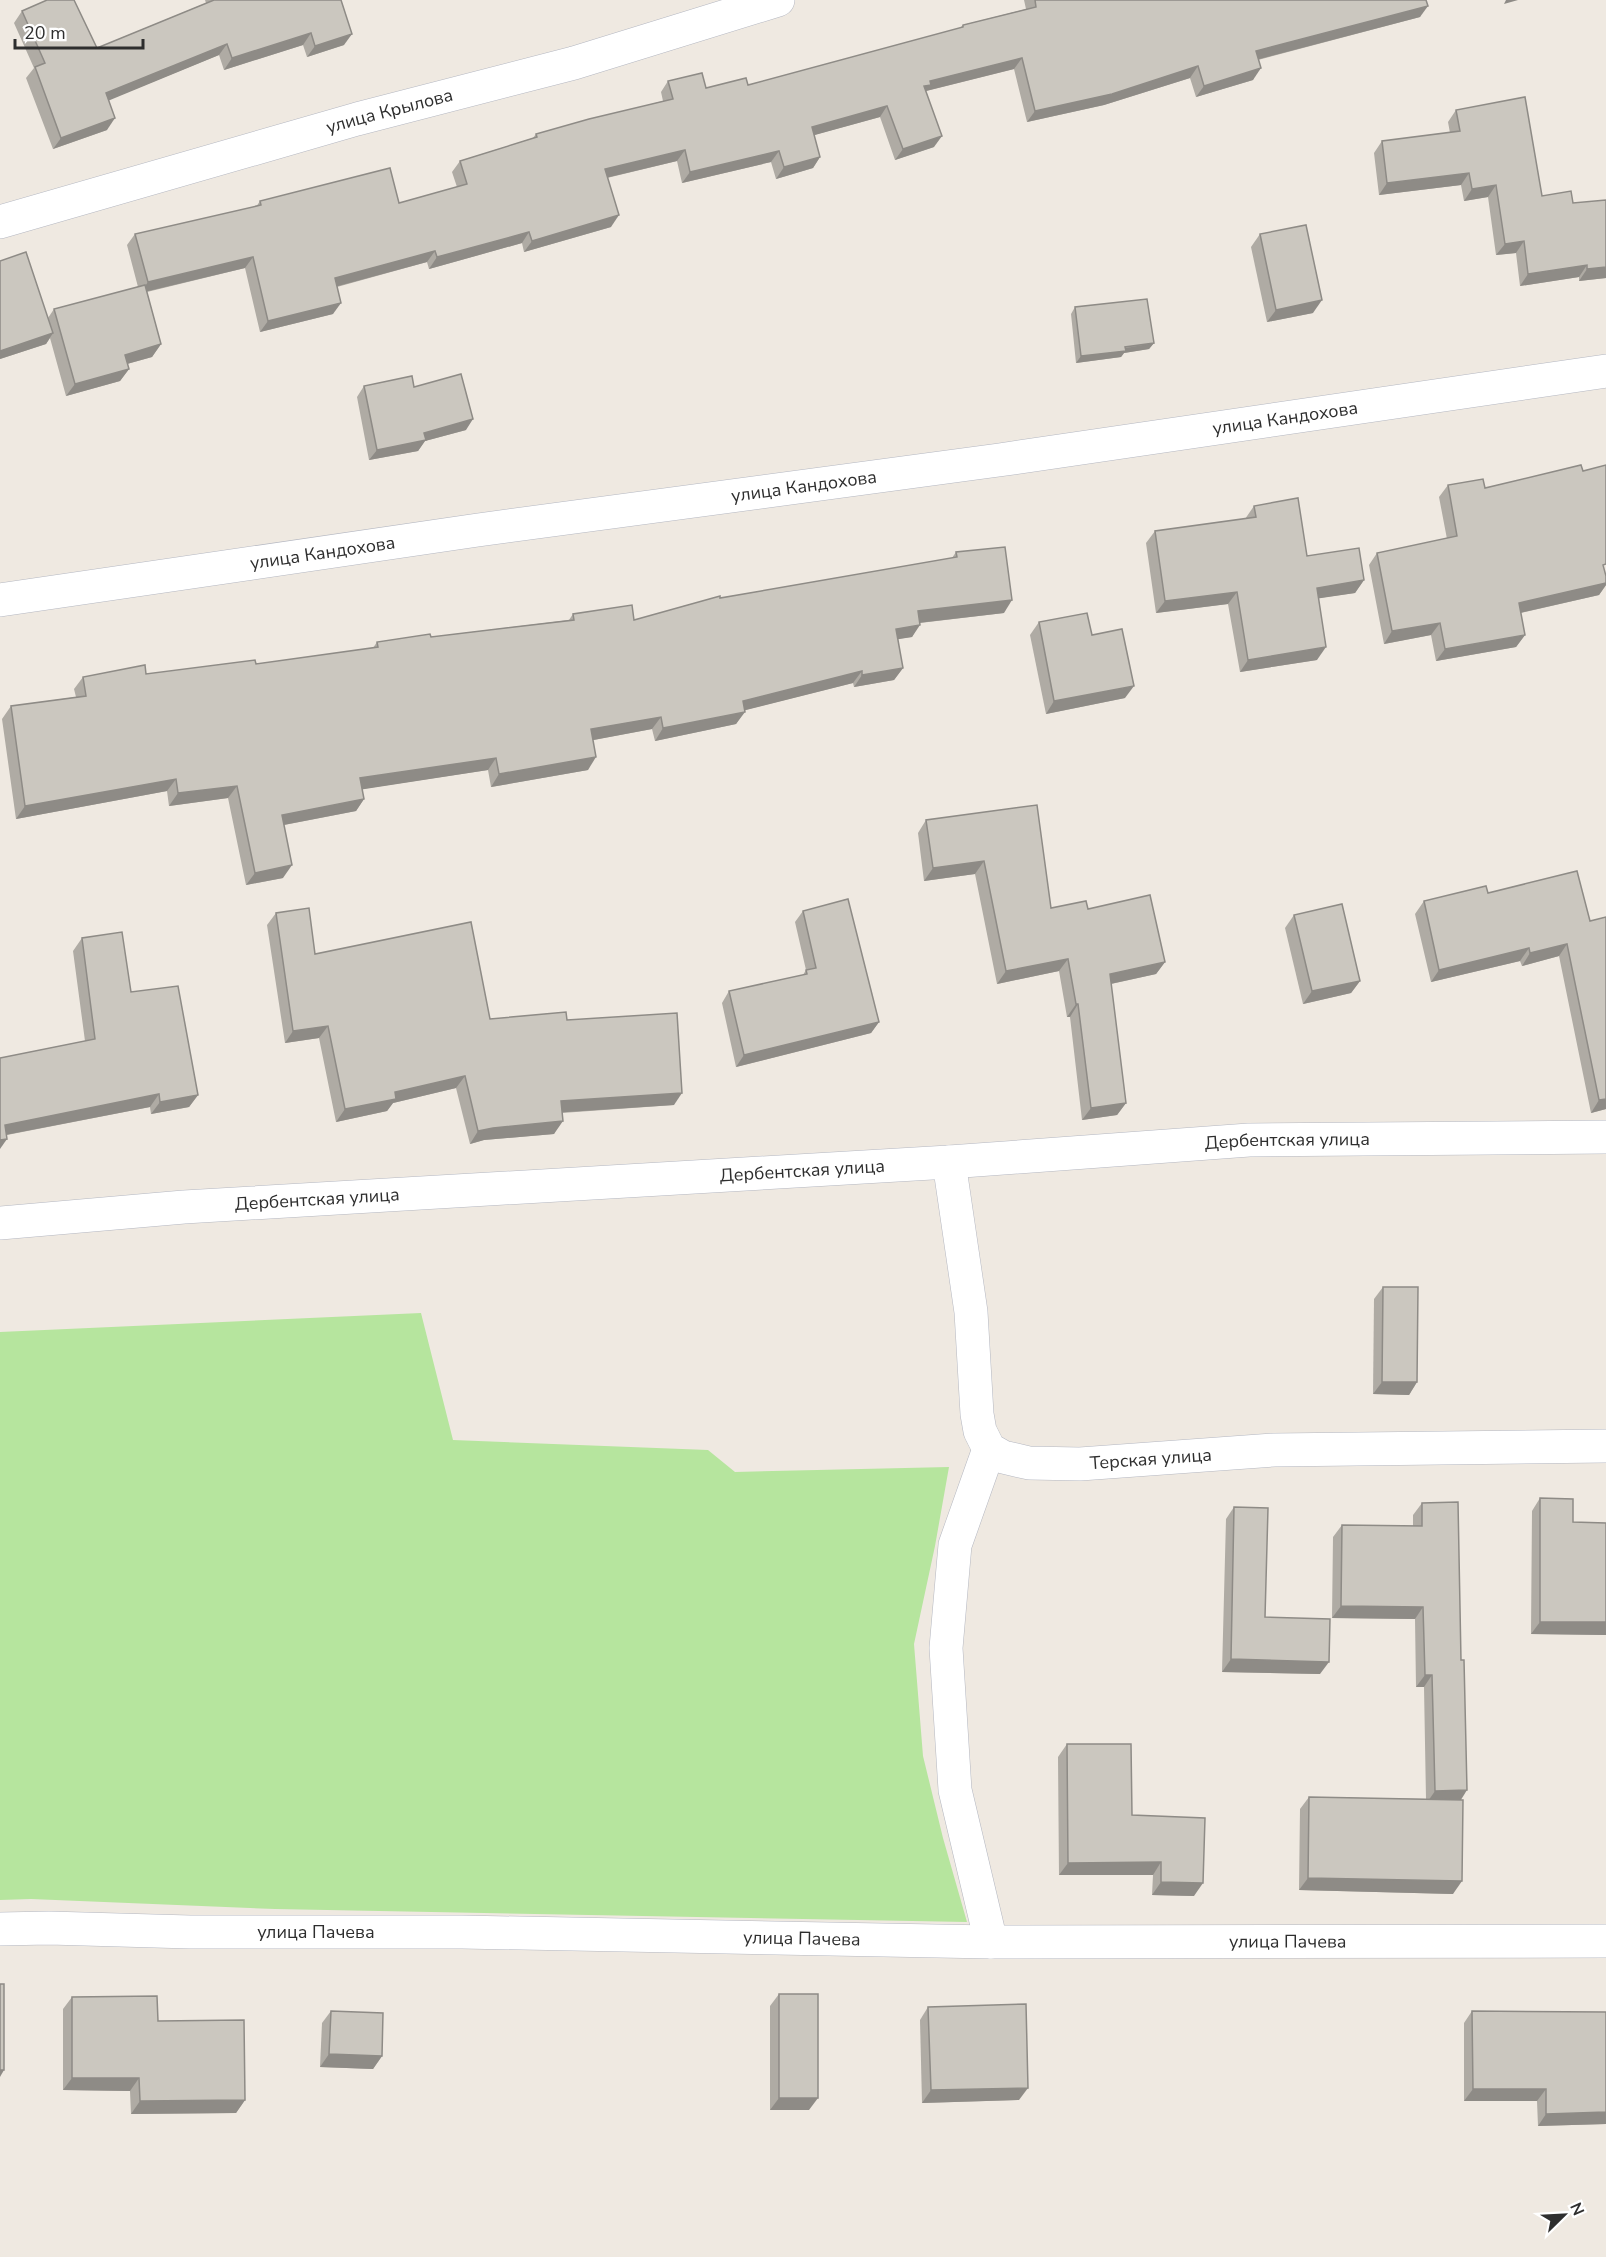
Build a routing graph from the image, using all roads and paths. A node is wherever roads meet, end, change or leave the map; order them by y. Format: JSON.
{"nodes":[{"id":1,"x":778,"y":0,"type":"edge"},
{"id":2,"x":0,"y":222,"type":"edge"},
{"id":3,"x":1606,"y":371,"type":"edge"},
{"id":4,"x":0,"y":600,"type":"edge"},
{"id":5,"x":1606,"y":1137,"type":"edge"},
{"id":6,"x":949,"y":1162,"type":"junction"},
{"id":7,"x":0,"y":1223,"type":"edge"},
{"id":8,"x":1606,"y":1446,"type":"edge"},
{"id":9,"x":989,"y":1449,"type":"junction"},
{"id":10,"x":0,"y":1929,"type":"edge"},
{"id":11,"x":1606,"y":1941,"type":"edge"},
{"id":12,"x":991,"y":1942,"type":"junction"}],
"edges":[{"from":1,"to":2,"type":"street","name":"улица Крылова"},
{"from":3,"to":4,"type":"street","name":"улица Кандохова"},
{"from":5,"to":6,"type":"street","name":"Дербентская улица"},
{"from":6,"to":7,"type":"street","name":"Дербентская улица"},
{"from":6,"to":9,"type":"street"},
{"from":8,"to":9,"type":"street","name":"Терская улица"},
{"from":9,"to":12,"type":"street"},
{"from":10,"to":12,"type":"street","name":"улица Пачева"},
{"from":11,"to":12,"type":"street","name":"улица Пачева"}]}
